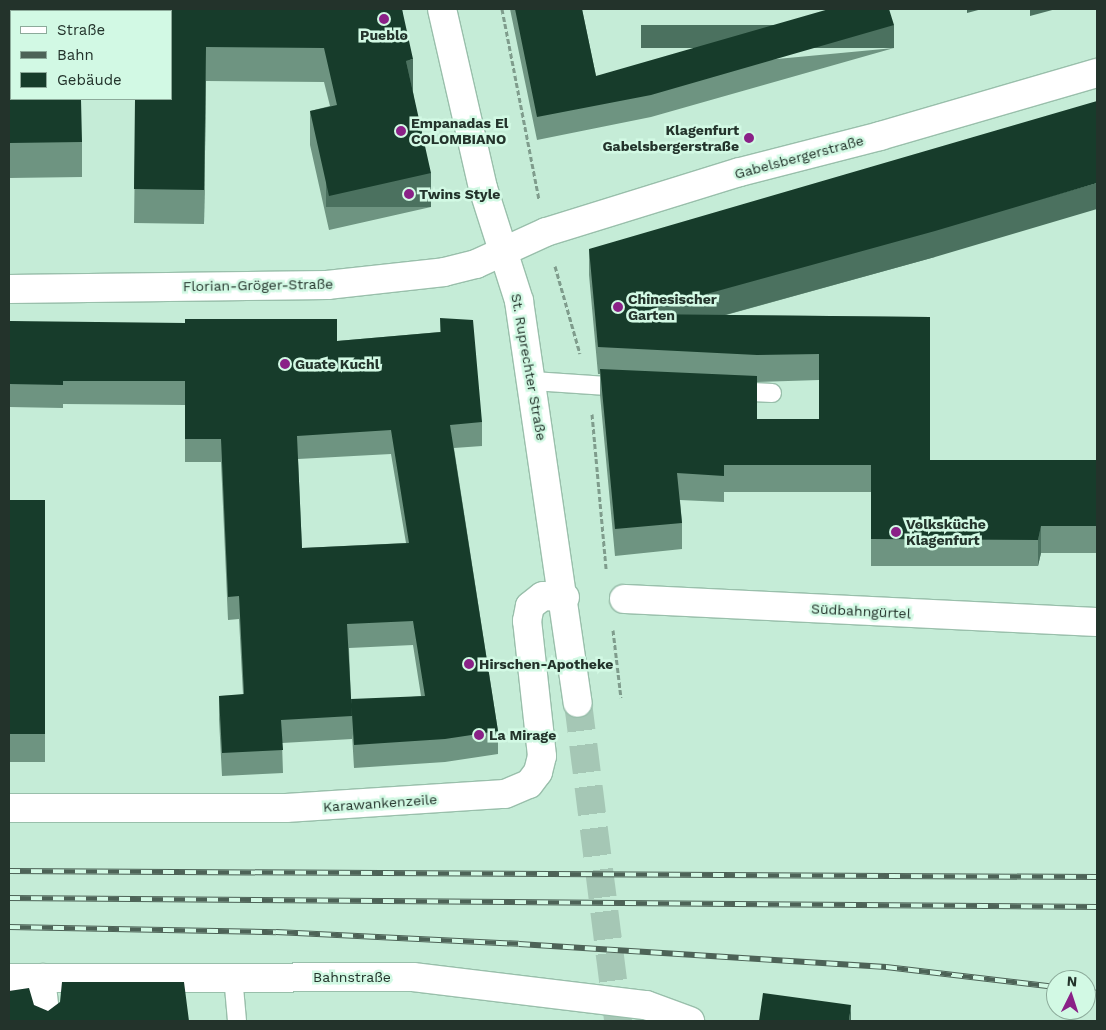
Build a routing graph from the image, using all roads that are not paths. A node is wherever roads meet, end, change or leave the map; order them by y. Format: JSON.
{"nodes":[{"id":1,"x":442,"y":9,"type":"edge"},
{"id":2,"x":1097,"y":73,"type":"edge"},
{"id":3,"x":504,"y":251,"type":"junction"},
{"id":4,"x":9,"y":289,"type":"edge"},
{"id":5,"x":532,"y":381,"type":"junction"},
{"id":6,"x":637,"y":387,"type":"edge"},
{"id":7,"x":714,"y":390,"type":"edge"},
{"id":8,"x":772,"y":393,"type":"dead end"},
{"id":9,"x":565,"y":597,"type":"junction"},
{"id":10,"x":624,"y":599,"type":"dead end"},
{"id":11,"x":1097,"y":622,"type":"edge"},
{"id":12,"x":578,"y":703,"type":"tunnel mouth"},
{"id":13,"x":9,"y":808,"type":"edge"},
{"id":14,"x":233,"y":976,"type":"junction"},
{"id":15,"x":9,"y":978,"type":"edge"},
{"id":16,"x":40,"y":978,"type":"junction"},
{"id":17,"x":46,"y":1021,"type":"edge"},
{"id":18,"x":237,"y":1021,"type":"edge"},
{"id":19,"x":690,"y":1021,"type":"edge"}],
"edges":[{"from":1,"to":3,"type":"street","name":"St. Ruprechter Straße"},
{"from":2,"to":3,"type":"street","name":"Gabelsbergerstraße"},
{"from":3,"to":4,"type":"street","name":"Florian-Gröger-Straße"},
{"from":3,"to":5,"type":"street","name":"St. Ruprechter Straße"},
{"from":5,"to":6,"type":"lane"},
{"from":5,"to":9,"type":"street","name":"St. Ruprechter Straße"},
{"from":7,"to":8,"type":"lane"},
{"from":9,"to":12,"type":"street","name":"St. Ruprechter Straße"},
{"from":9,"to":13,"type":"street","name":"Karawankenzeile"},
{"from":10,"to":11,"type":"street","name":"Südbahngürtel"},
{"from":14,"to":16,"type":"street","name":"Bahnstraße"},
{"from":14,"to":18,"type":"lane"},
{"from":14,"to":19,"type":"street","name":"Bahnstraße"},
{"from":15,"to":16,"type":"street","name":"Bahnstraße"},
{"from":16,"to":17,"type":"street"}]}
